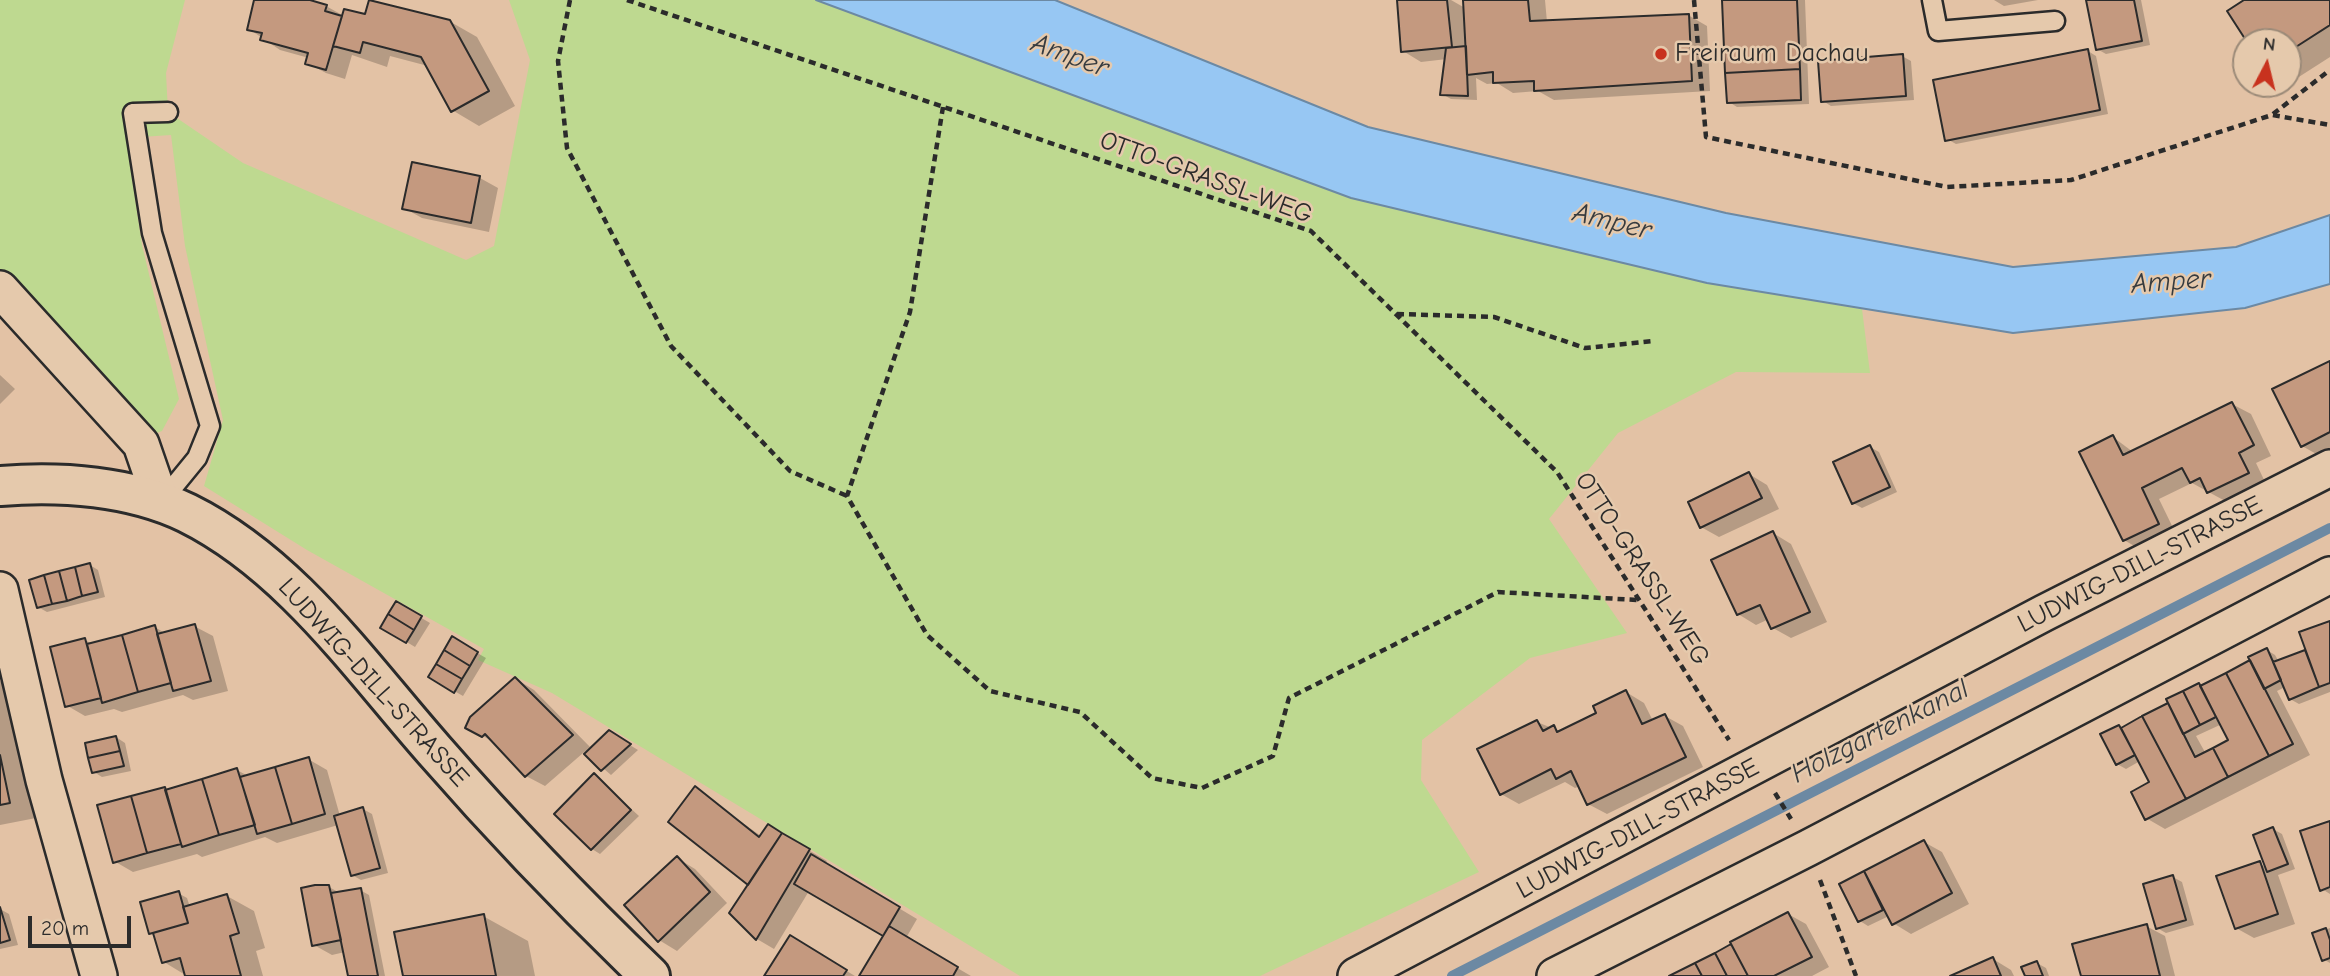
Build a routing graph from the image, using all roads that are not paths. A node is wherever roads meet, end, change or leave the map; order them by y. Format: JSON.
{"nodes":[{"id":1,"x":1932,"y":0,"type":"edge"},
{"id":2,"x":2055,"y":22,"type":"dead end"},
{"id":3,"x":168,"y":112,"type":"dead end"},
{"id":4,"x":0,"y":289,"type":"edge"},
{"id":5,"x":2330,"y":468,"type":"edge"},
{"id":6,"x":0,"y":486,"type":"edge"},
{"id":7,"x":161,"y":502,"type":"junction"},
{"id":8,"x":2330,"y":575,"type":"edge"},
{"id":9,"x":0,"y":590,"type":"edge"},
{"id":10,"x":99,"y":976,"type":"edge"},
{"id":11,"x":650,"y":976,"type":"edge"},
{"id":12,"x":1356,"y":976,"type":"edge"},
{"id":13,"x":1555,"y":976,"type":"edge"}],
"edges":[{"from":1,"to":2,"type":"lane"},
{"from":3,"to":7,"type":"lane"},
{"from":4,"to":7,"type":"street"},
{"from":5,"to":12,"type":"street","name":"LUDWIG-DILL-STRASSE"},
{"from":6,"to":7,"type":"street","name":"LUDWIG-DILL-STRASSE"},
{"from":7,"to":11,"type":"street","name":"LUDWIG-DILL-STRASSE"},
{"from":8,"to":13,"type":"street"},
{"from":9,"to":10,"type":"street"}]}
